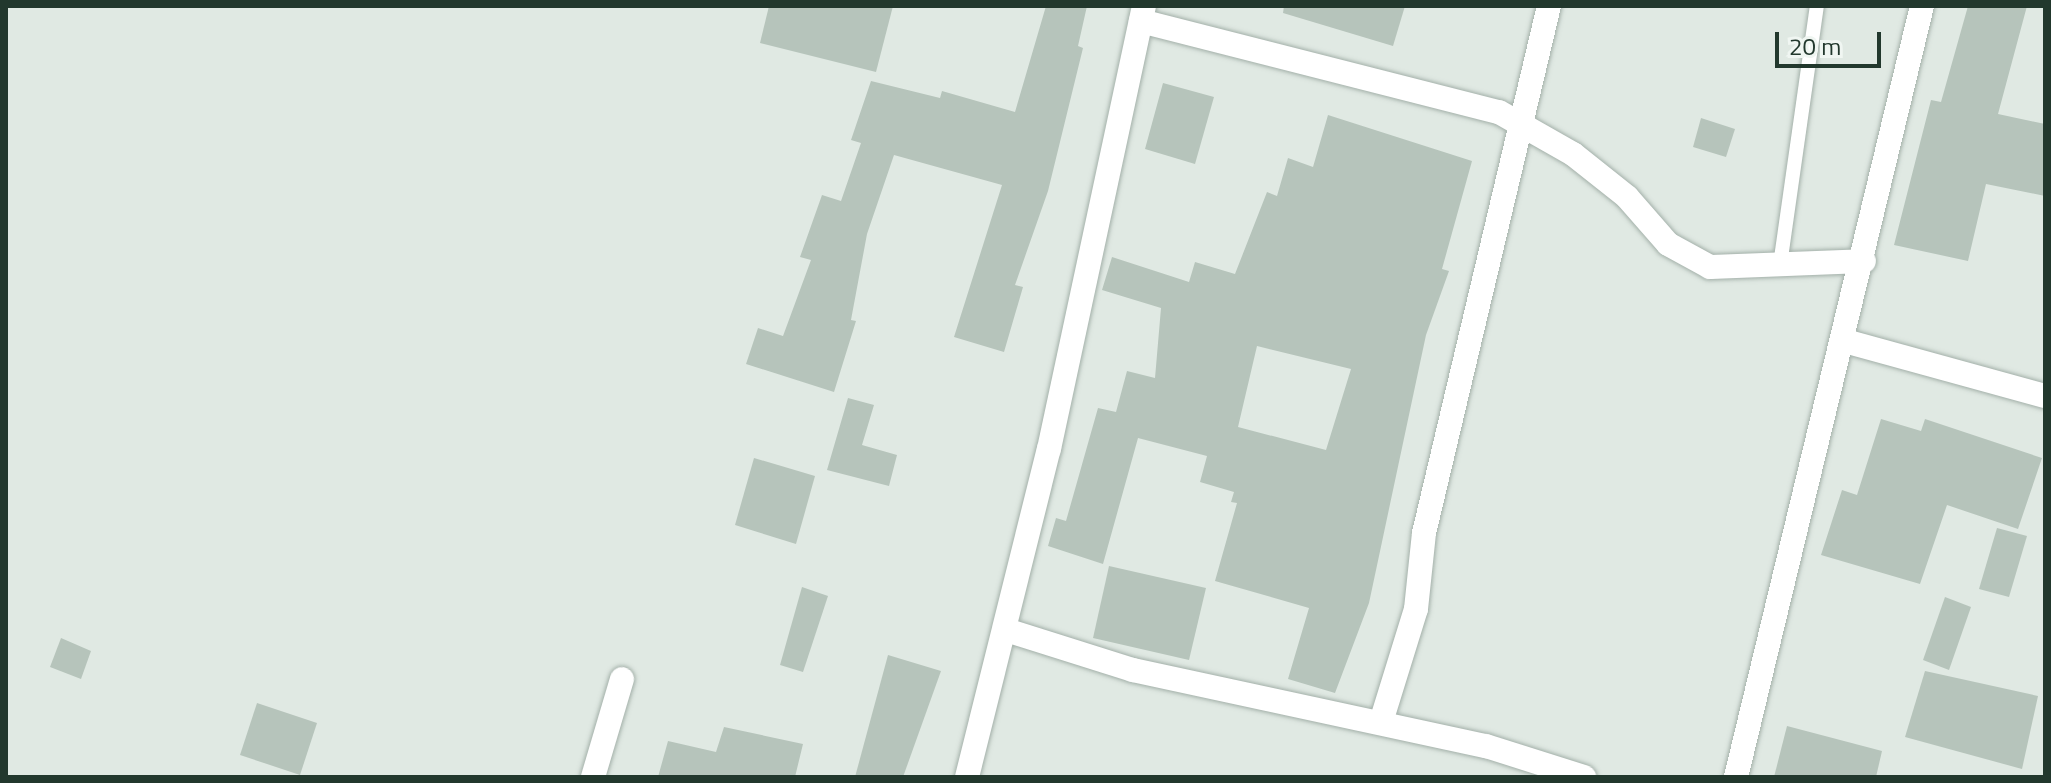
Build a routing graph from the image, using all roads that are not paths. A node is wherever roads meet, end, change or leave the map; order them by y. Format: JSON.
{"nodes":[{"id":1,"x":1549,"y":6,"type":"edge"},
{"id":2,"x":1817,"y":6,"type":"edge"},
{"id":3,"x":1922,"y":6,"type":"edge"},
{"id":4,"x":1142,"y":14,"type":"edge"},
{"id":5,"x":1525,"y":126,"type":"junction"},
{"id":6,"x":1864,"y":261,"type":"junction"},
{"id":7,"x":1780,"y":265,"type":"junction"},
{"id":8,"x":1845,"y":341,"type":"junction"},
{"id":9,"x":2045,"y":396,"type":"edge"},
{"id":10,"x":1006,"y":630,"type":"junction"},
{"id":11,"x":622,"y":679,"type":"dead end"},
{"id":12,"x":1381,"y":722,"type":"junction"},
{"id":13,"x":593,"y":777,"type":"edge"},
{"id":14,"x":967,"y":777,"type":"edge"},
{"id":15,"x":1584,"y":777,"type":"edge"},
{"id":16,"x":1736,"y":777,"type":"edge"}],
"edges":[{"from":1,"to":5,"type":"street"},
{"from":2,"to":7,"type":"lane"},
{"from":3,"to":6,"type":"street"},
{"from":4,"to":5,"type":"street"},
{"from":4,"to":10,"type":"street"},
{"from":5,"to":7,"type":"street"},
{"from":5,"to":12,"type":"street"},
{"from":6,"to":7,"type":"street"},
{"from":6,"to":8,"type":"street"},
{"from":8,"to":9,"type":"street"},
{"from":8,"to":16,"type":"street"},
{"from":10,"to":12,"type":"street"},
{"from":10,"to":14,"type":"street"},
{"from":11,"to":13,"type":"street"},
{"from":12,"to":15,"type":"street"}]}
